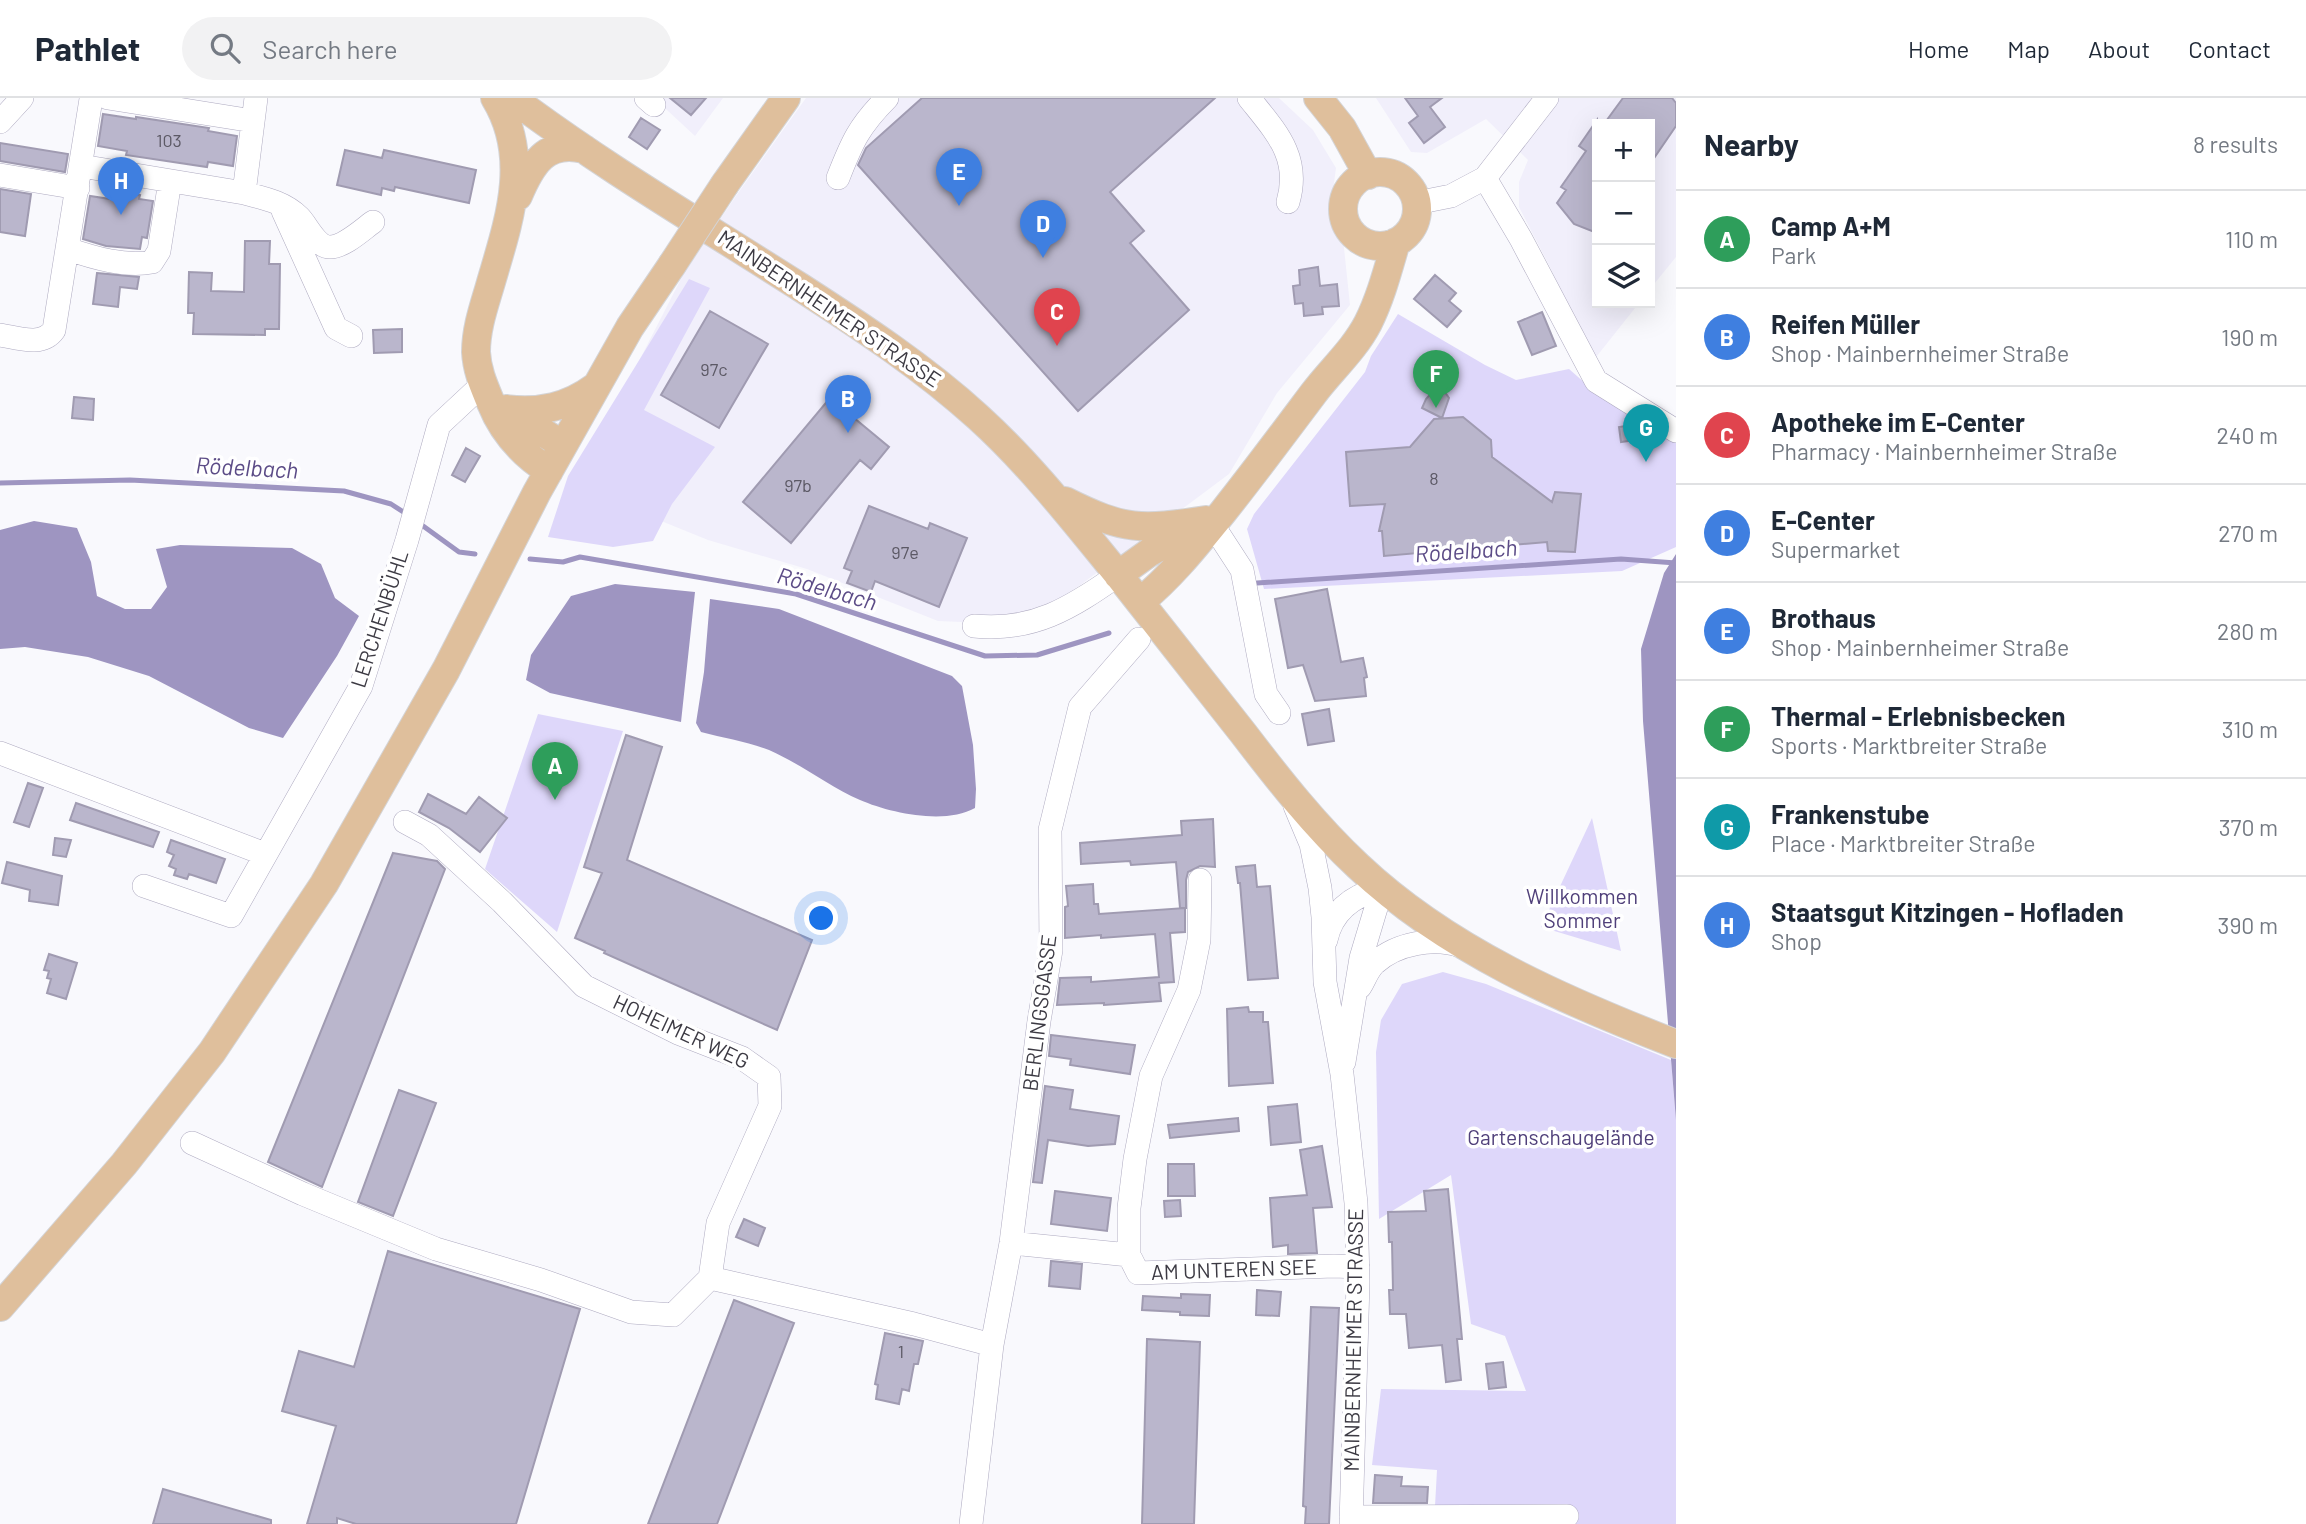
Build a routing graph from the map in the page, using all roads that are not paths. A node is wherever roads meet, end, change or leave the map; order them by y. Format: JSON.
{"nodes":[{"id":1,"x":22,"y":98,"type":"edge"},
{"id":2,"x":75,"y":98,"type":"edge"},
{"id":3,"x":101,"y":98,"type":"edge"},
{"id":4,"x":108,"y":98,"type":"edge"},
{"id":5,"x":256,"y":98,"type":"edge"},
{"id":6,"x":495,"y":98,"type":"edge"},
{"id":7,"x":512,"y":98,"type":"edge"},
{"id":8,"x":786,"y":98,"type":"edge"},
{"id":9,"x":887,"y":98,"type":"edge"},
{"id":10,"x":1249,"y":98,"type":"edge"},
{"id":11,"x":1318,"y":98,"type":"edge"},
{"id":12,"x":1548,"y":98,"type":"edge"},
{"id":13,"x":91,"y":99,"type":"edge"},
{"id":14,"x":253,"y":121,"type":"junction"},
{"id":15,"x":0,"y":122,"type":"edge"},
{"id":16,"x":584,"y":149,"type":"junction"},
{"id":17,"x":0,"y":175,"type":"edge"},
{"id":18,"x":1368,"y":175,"type":"junction"},
{"id":19,"x":79,"y":177,"type":"junction"},
{"id":20,"x":838,"y":178,"type":"dead end"},
{"id":21,"x":1485,"y":178,"type":"junction"},
{"id":22,"x":170,"y":181,"type":"junction"},
{"id":23,"x":244,"y":193,"type":"junction"},
{"id":24,"x":274,"y":201,"type":"junction"},
{"id":25,"x":1288,"y":202,"type":"dead end"},
{"id":26,"x":1416,"y":203,"type":"junction"},
{"id":27,"x":510,"y":215,"type":"junction"},
{"id":28,"x":373,"y":222,"type":"dead end"},
{"id":29,"x":1363,"y":242,"type":"junction"},
{"id":30,"x":1396,"y":242,"type":"junction"},
{"id":31,"x":68,"y":249,"type":"junction"},
{"id":32,"x":0,"y":335,"type":"edge"},
{"id":33,"x":351,"y":336,"type":"dead end"},
{"id":34,"x":597,"y":385,"type":"junction"},
{"id":35,"x":1316,"y":390,"type":"junction"},
{"id":36,"x":492,"y":396,"type":"junction"},
{"id":37,"x":1676,"y":431,"type":"edge"},
{"id":38,"x":563,"y":445,"type":"junction"},
{"id":39,"x":549,"y":471,"type":"junction"},
{"id":40,"x":1053,"y":495,"type":"junction"},
{"id":41,"x":1214,"y":519,"type":"junction"},
{"id":42,"x":1118,"y":575,"type":"junction"},
{"id":43,"x":1140,"y":601,"type":"junction"},
{"id":44,"x":974,"y":626,"type":"dead end"},
{"id":45,"x":1139,"y":639,"type":"dead end"},
{"id":46,"x":1279,"y":713,"type":"dead end"},
{"id":47,"x":0,"y":753,"type":"edge"},
{"id":48,"x":1290,"y":794,"type":"junction"},
{"id":49,"x":405,"y":822,"type":"dead end"},
{"id":50,"x":265,"y":854,"type":"junction"},
{"id":51,"x":1200,"y":880,"type":"dead end"},
{"id":52,"x":144,"y":886,"type":"dead end"},
{"id":53,"x":1382,"y":888,"type":"junction"},
{"id":54,"x":1324,"y":947,"type":"junction"},
{"id":55,"x":1468,"y":948,"type":"junction"},
{"id":56,"x":1357,"y":994,"type":"junction"},
{"id":57,"x":1676,"y":1044,"type":"edge"},
{"id":58,"x":1342,"y":1074,"type":"junction"},
{"id":59,"x":192,"y":1143,"type":"dead end"},
{"id":60,"x":1011,"y":1243,"type":"junction"},
{"id":61,"x":1129,"y":1255,"type":"junction"},
{"id":62,"x":1358,"y":1267,"type":"junction"},
{"id":63,"x":710,"y":1278,"type":"junction"},
{"id":64,"x":0,"y":1307,"type":"edge"},
{"id":65,"x":992,"y":1345,"type":"junction"},
{"id":66,"x":1567,"y":1516,"type":"dead end"},
{"id":67,"x":1351,"y":1521,"type":"edge"},
{"id":68,"x":971,"y":1524,"type":"edge"}],
"edges":[{"from":1,"to":15,"type":"street"},
{"from":2,"to":13,"type":"street"},
{"from":3,"to":13,"type":"street"},
{"from":4,"to":14,"type":"street"},
{"from":5,"to":14,"type":"street"},
{"from":6,"to":27,"type":"main road"},
{"from":7,"to":16,"type":"main road","name":"MAINBERNHEIMER STRASSE"},
{"from":8,"to":34,"type":"main road","bridge":true},
{"from":9,"to":20,"type":"street"},
{"from":10,"to":25,"type":"street"},
{"from":11,"to":18,"type":"main road"},
{"from":12,"to":21,"type":"street"},
{"from":13,"to":19,"type":"street"},
{"from":14,"to":23,"type":"street"},
{"from":16,"to":27,"type":"main road"},
{"from":16,"to":40,"type":"main road","name":"MAINBERNHEIMER STRASSE"},
{"from":17,"to":19,"type":"street"},
{"from":18,"to":26,"type":"main road"},
{"from":18,"to":29,"type":"main road"},
{"from":19,"to":22,"type":"street"},
{"from":19,"to":31,"type":"street"},
{"from":21,"to":26,"type":"street"},
{"from":21,"to":37,"type":"street"},
{"from":22,"to":23,"type":"street"},
{"from":22,"to":31,"type":"street"},
{"from":23,"to":24,"type":"street"},
{"from":24,"to":28,"type":"street"},
{"from":24,"to":33,"type":"street"},
{"from":26,"to":30,"type":"main road"},
{"from":27,"to":36,"type":"main road"},
{"from":29,"to":30,"type":"main road"},
{"from":29,"to":35,"type":"main road"},
{"from":30,"to":35,"type":"main road"},
{"from":31,"to":32,"type":"street"},
{"from":34,"to":36,"type":"main road"},
{"from":34,"to":38,"type":"main road"},
{"from":35,"to":41,"type":"main road"},
{"from":36,"to":38,"type":"main road"},
{"from":36,"to":39,"type":"main road"},
{"from":36,"to":50,"type":"street","name":"LERCHENBÜHL"},
{"from":38,"to":39,"type":"main road"},
{"from":39,"to":64,"type":"main road"},
{"from":40,"to":41,"type":"main road"},
{"from":40,"to":42,"type":"main road","name":"MAINBERNHEIMER STRASSE"},
{"from":41,"to":42,"type":"main road"},
{"from":41,"to":43,"type":"main road"},
{"from":41,"to":46,"type":"street"},
{"from":42,"to":43,"type":"main road","name":"MAINBERNHEIMER STRASSE"},
{"from":42,"to":44,"type":"street"},
{"from":43,"to":48,"type":"main road","name":"MAINBERNHEIMER STRASSE"},
{"from":45,"to":60,"type":"street","name":"BERLINGSGASSE"},
{"from":47,"to":50,"type":"street"},
{"from":48,"to":53,"type":"main road","name":"MAINBERNHEIMER STRASSE"},
{"from":48,"to":54,"type":"street","name":"MAINBERNHEIMER STRASSE"},
{"from":49,"to":63,"type":"street","name":"HOHEIMER WEG"},
{"from":50,"to":52,"type":"street","name":"LERCHENBÜHL"},
{"from":51,"to":61,"type":"street","name":"AM UNTEREN SEE"},
{"from":53,"to":54,"type":"street","name":"MAINBERNHEIMER STRASSE"},
{"from":53,"to":55,"type":"main road","name":"MAINBERNHEIMER STRASSE"},
{"from":53,"to":56,"type":"street","name":"MAINBERNHEIMER STRASSE"},
{"from":54,"to":58,"type":"street","name":"MAINBERNHEIMER STRASSE"},
{"from":55,"to":56,"type":"street","name":"MAINBERNHEIMER STRASSE"},
{"from":55,"to":57,"type":"main road","name":"MAINBERNHEIMER STRASSE"},
{"from":56,"to":58,"type":"street","name":"MAINBERNHEIMER STRASSE"},
{"from":58,"to":62,"type":"street","name":"MAINBERNHEIMER STRASSE"},
{"from":59,"to":63,"type":"street"},
{"from":60,"to":61,"type":"street"},
{"from":60,"to":65,"type":"street","name":"BERLINGSGASSE"},
{"from":61,"to":62,"type":"street","name":"AM UNTEREN SEE"},
{"from":62,"to":67,"type":"street","name":"MAINBERNHEIMER STRASSE"},
{"from":63,"to":65,"type":"street"},
{"from":65,"to":68,"type":"street","name":"BERLINGSGASSE"},
{"from":66,"to":67,"type":"street"}]}
